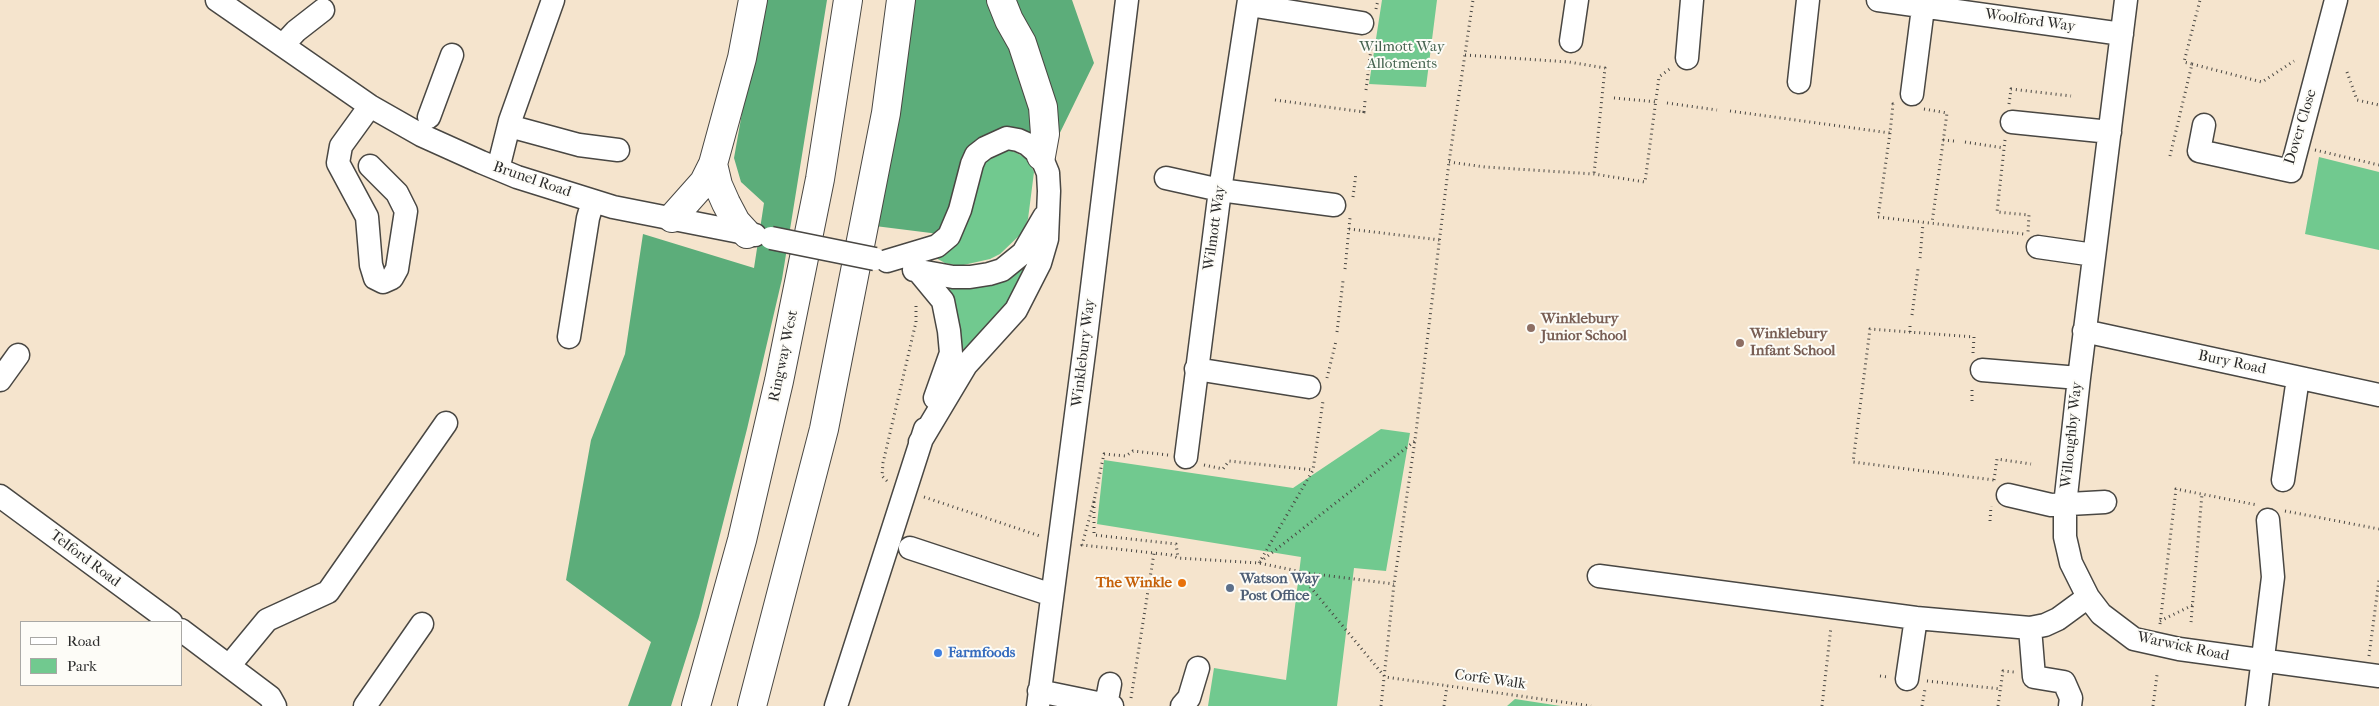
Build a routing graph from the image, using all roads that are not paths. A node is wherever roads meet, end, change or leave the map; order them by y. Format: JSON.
{"nodes":[{"id":1,"x":217,"y":0,"type":"edge"},
{"id":2,"x":552,"y":0,"type":"edge"},
{"id":3,"x":753,"y":0,"type":"edge"},
{"id":4,"x":848,"y":0,"type":"edge"},
{"id":5,"x":901,"y":0,"type":"edge"},
{"id":6,"x":1001,"y":0,"type":"edge"},
{"id":7,"x":1127,"y":0,"type":"edge"},
{"id":8,"x":1577,"y":0,"type":"edge"},
{"id":9,"x":1692,"y":0,"type":"edge"},
{"id":10,"x":1808,"y":0,"type":"edge"},
{"id":11,"x":1878,"y":0,"type":"edge"},
{"id":12,"x":2126,"y":0,"type":"edge"},
{"id":13,"x":2336,"y":0,"type":"edge"},
{"id":14,"x":1249,"y":3,"type":"edge"},
{"id":15,"x":1923,"y":3,"type":"edge"},
{"id":16,"x":322,"y":10,"type":"dead end"},
{"id":17,"x":1367,"y":30,"type":"road end"},
{"id":18,"x":2122,"y":34,"type":"junction"},
{"id":19,"x":1571,"y":41,"type":"dead end"},
{"id":20,"x":284,"y":46,"type":"junction"},
{"id":21,"x":452,"y":55,"type":"dead end"},
{"id":22,"x":1687,"y":56,"type":"road end"},
{"id":23,"x":1799,"y":82,"type":"dead end"},
{"id":24,"x":1911,"y":103,"type":"road end"},
{"id":25,"x":370,"y":106,"type":"junction"},
{"id":26,"x":429,"y":117,"type":"dead end"},
{"id":27,"x":2012,"y":122,"type":"dead end"},
{"id":28,"x":2204,"y":125,"type":"dead end"},
{"id":29,"x":509,"y":126,"type":"junction"},
{"id":30,"x":2110,"y":132,"type":"junction"},
{"id":31,"x":618,"y":150,"type":"dead end"},
{"id":32,"x":1041,"y":156,"type":"junction"},
{"id":33,"x":713,"y":164,"type":"junction"},
{"id":34,"x":370,"y":166,"type":"dead end"},
{"id":35,"x":498,"y":169,"type":"junction"},
{"id":36,"x":1166,"y":178,"type":"dead end"},
{"id":37,"x":1220,"y":190,"type":"junction"},
{"id":38,"x":582,"y":204,"type":"junction"},
{"id":39,"x":1049,"y":208,"type":"junction"},
{"id":40,"x":1345,"y":208,"type":"road end"},
{"id":41,"x":672,"y":218,"type":"junction"},
{"id":42,"x":759,"y":236,"type":"junction"},
{"id":43,"x":2038,"y":248,"type":"dead end"},
{"id":44,"x":2094,"y":255,"type":"junction"},
{"id":45,"x":881,"y":260,"type":"junction"},
{"id":46,"x":919,"y":272,"type":"junction"},
{"id":47,"x":2084,"y":331,"type":"junction"},
{"id":48,"x":569,"y":337,"type":"dead end"},
{"id":49,"x":18,"y":355,"type":"dead end"},
{"id":50,"x":1196,"y":369,"type":"junction"},
{"id":51,"x":1975,"y":372,"type":"road end"},
{"id":52,"x":2078,"y":378,"type":"junction"},
{"id":53,"x":2298,"y":378,"type":"junction"},
{"id":54,"x":0,"y":380,"type":"edge"},
{"id":55,"x":1320,"y":388,"type":"road end"},
{"id":56,"x":2379,"y":395,"type":"edge"},
{"id":57,"x":446,"y":423,"type":"dead end"},
{"id":58,"x":920,"y":442,"type":"junction"},
{"id":59,"x":1183,"y":457,"type":"road end"},
{"id":60,"x":2283,"y":480,"type":"dead end"},
{"id":61,"x":1997,"y":491,"type":"road end"},
{"id":62,"x":0,"y":496,"type":"edge"},
{"id":63,"x":2105,"y":502,"type":"dead end"},
{"id":64,"x":2065,"y":505,"type":"junction"},
{"id":65,"x":2268,"y":520,"type":"dead end"},
{"id":66,"x":910,"y":548,"type":"dead end"},
{"id":67,"x":1599,"y":576,"type":"dead end"},
{"id":68,"x":1052,"y":595,"type":"junction"},
{"id":69,"x":2088,"y":597,"type":"junction"},
{"id":70,"x":1916,"y":618,"type":"junction"},
{"id":71,"x":170,"y":621,"type":"edge"},
{"id":72,"x":422,"y":624,"type":"dead end"},
{"id":73,"x":2030,"y":628,"type":"junction"},
{"id":74,"x":182,"y":631,"type":"edge"},
{"id":75,"x":2264,"y":662,"type":"junction"},
{"id":76,"x":229,"y":666,"type":"junction"},
{"id":77,"x":2374,"y":666,"type":"edge"},
{"id":78,"x":1198,"y":668,"type":"dead end"},
{"id":79,"x":1907,"y":679,"type":"road end"},
{"id":80,"x":275,"y":695,"type":"edge"},
{"id":81,"x":1039,"y":698,"type":"edge"},
{"id":82,"x":1109,"y":698,"type":"edge"},
{"id":83,"x":365,"y":706,"type":"edge"},
{"id":84,"x":696,"y":706,"type":"edge"},
{"id":85,"x":752,"y":706,"type":"edge"},
{"id":86,"x":836,"y":706,"type":"edge"},
{"id":87,"x":1182,"y":706,"type":"edge"},
{"id":88,"x":2070,"y":706,"type":"edge"},
{"id":89,"x":2256,"y":706,"type":"edge"}],
"edges":[{"from":1,"to":20,"type":"street","name":"Brunel Road"},
{"from":2,"to":29,"type":"street"},
{"from":3,"to":33,"type":"main road"},
{"from":4,"to":84,"type":"main road","name":"Ringway West"},
{"from":5,"to":85,"type":"main road"},
{"from":6,"to":32,"type":"main road"},
{"from":7,"to":68,"type":"street","name":"Winklebury Way"},
{"from":8,"to":19,"type":"street"},
{"from":9,"to":22,"type":"street"},
{"from":10,"to":23,"type":"street"},
{"from":11,"to":15,"type":"street","name":"Woolford Way"},
{"from":12,"to":18,"type":"street","name":"Willoughby Way"},
{"from":13,"to":28,"type":"street","name":"Dover Close"},
{"from":14,"to":17,"type":"street"},
{"from":14,"to":37,"type":"street","name":"Wilmott Way"},
{"from":15,"to":18,"type":"street","name":"Woolford Way"},
{"from":15,"to":24,"type":"street"},
{"from":16,"to":20,"type":"street"},
{"from":18,"to":30,"type":"street","name":"Willoughby Way"},
{"from":20,"to":25,"type":"street","name":"Brunel Road"},
{"from":21,"to":26,"type":"street"},
{"from":25,"to":34,"type":"street"},
{"from":25,"to":35,"type":"street","name":"Brunel Road"},
{"from":27,"to":30,"type":"street"},
{"from":29,"to":31,"type":"street"},
{"from":29,"to":35,"type":"street"},
{"from":30,"to":44,"type":"street","name":"Willoughby Way"},
{"from":32,"to":39,"type":"street"},
{"from":32,"to":45,"type":"street","name":"Brunel Road"},
{"from":33,"to":41,"type":"main road"},
{"from":33,"to":42,"type":"main road"},
{"from":35,"to":38,"type":"street","name":"Brunel Road"},
{"from":36,"to":37,"type":"street"},
{"from":37,"to":40,"type":"street"},
{"from":37,"to":50,"type":"street","name":"Wilmott Way"},
{"from":38,"to":41,"type":"street","name":"Brunel Road"},
{"from":38,"to":48,"type":"street"},
{"from":39,"to":46,"type":"street","name":"Brunel Road"},
{"from":39,"to":58,"type":"street"},
{"from":41,"to":42,"type":"street","name":"Brunel Road"},
{"from":42,"to":45,"type":"street","name":"Brunel Road","bridge":true},
{"from":43,"to":44,"type":"street"},
{"from":44,"to":47,"type":"street","name":"Willoughby Way"},
{"from":45,"to":46,"type":"street","name":"Brunel Road"},
{"from":46,"to":58,"type":"street"},
{"from":47,"to":52,"type":"street","name":"Willoughby Way"},
{"from":47,"to":53,"type":"street","name":"Bury Road"},
{"from":49,"to":54,"type":"street"},
{"from":50,"to":55,"type":"street"},
{"from":50,"to":59,"type":"street","name":"Wilmott Way"},
{"from":51,"to":52,"type":"street"},
{"from":52,"to":64,"type":"street","name":"Willoughby Way"},
{"from":53,"to":56,"type":"street","name":"Bury Road"},
{"from":53,"to":60,"type":"street"},
{"from":57,"to":76,"type":"street"},
{"from":58,"to":86,"type":"street"},
{"from":61,"to":64,"type":"street"},
{"from":62,"to":71,"type":"street","name":"Telford Road"},
{"from":63,"to":64,"type":"street"},
{"from":64,"to":69,"type":"street","name":"Willoughby Way"},
{"from":65,"to":75,"type":"street"},
{"from":66,"to":68,"type":"street"},
{"from":67,"to":70,"type":"street"},
{"from":68,"to":81,"type":"street","name":"Winklebury Way"},
{"from":69,"to":73,"type":"street"},
{"from":69,"to":75,"type":"street","name":"Warwick Road"},
{"from":70,"to":73,"type":"street"},
{"from":70,"to":79,"type":"street"},
{"from":72,"to":83,"type":"street"},
{"from":73,"to":88,"type":"street"},
{"from":74,"to":76,"type":"street"},
{"from":75,"to":77,"type":"street","name":"Warwick Road"},
{"from":75,"to":89,"type":"street"},
{"from":76,"to":80,"type":"street"},
{"from":78,"to":87,"type":"street"},
{"from":81,"to":82,"type":"street"}]}
